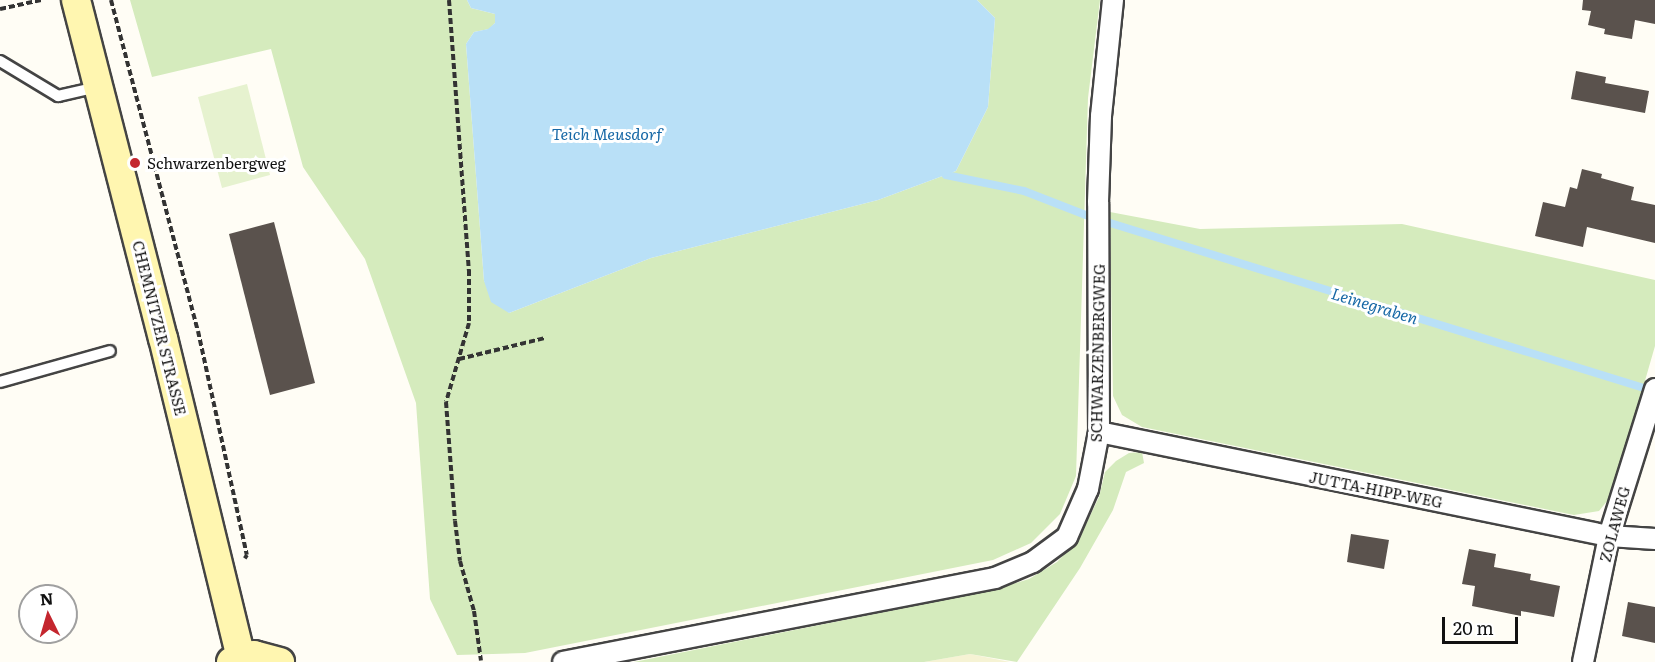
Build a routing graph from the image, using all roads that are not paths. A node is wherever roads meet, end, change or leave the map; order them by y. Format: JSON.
{"nodes":[{"id":1,"x":75,"y":0,"type":"edge"},
{"id":2,"x":1113,"y":0,"type":"edge"},
{"id":3,"x":0,"y":62,"type":"edge"},
{"id":4,"x":98,"y":87,"type":"junction"},
{"id":5,"x":110,"y":351,"type":"dead end"},
{"id":6,"x":0,"y":382,"type":"edge"},
{"id":7,"x":1655,"y":389,"type":"edge"},
{"id":8,"x":1099,"y":432,"type":"junction"},
{"id":9,"x":1609,"y":536,"type":"junction"},
{"id":10,"x":1655,"y":539,"type":"edge"},
{"id":11,"x":236,"y":660,"type":"edge"},
{"id":12,"x":280,"y":662,"type":"edge"},
{"id":13,"x":563,"y":662,"type":"edge"},
{"id":14,"x":1583,"y":662,"type":"edge"}],
"edges":[{"from":1,"to":4,"type":"main road","name":"CHEMNITZER STRASSE"},
{"from":2,"to":8,"type":"street","name":"SCHWARZENBERGWEG"},
{"from":3,"to":4,"type":"lane"},
{"from":4,"to":11,"type":"main road","name":"CHEMNITZER STRASSE"},
{"from":5,"to":6,"type":"lane"},
{"from":7,"to":9,"type":"street","name":"ZOLAWEG"},
{"from":8,"to":9,"type":"street","name":"JUTTA-HIPP-WEG"},
{"from":8,"to":13,"type":"street","name":"SCHWARZENBERGWEG"},
{"from":9,"to":10,"type":"street","name":"JUTTA-HIPP-WEG"},
{"from":9,"to":14,"type":"street","name":"ZOLAWEG"},
{"from":11,"to":12,"type":"main road"}]}
